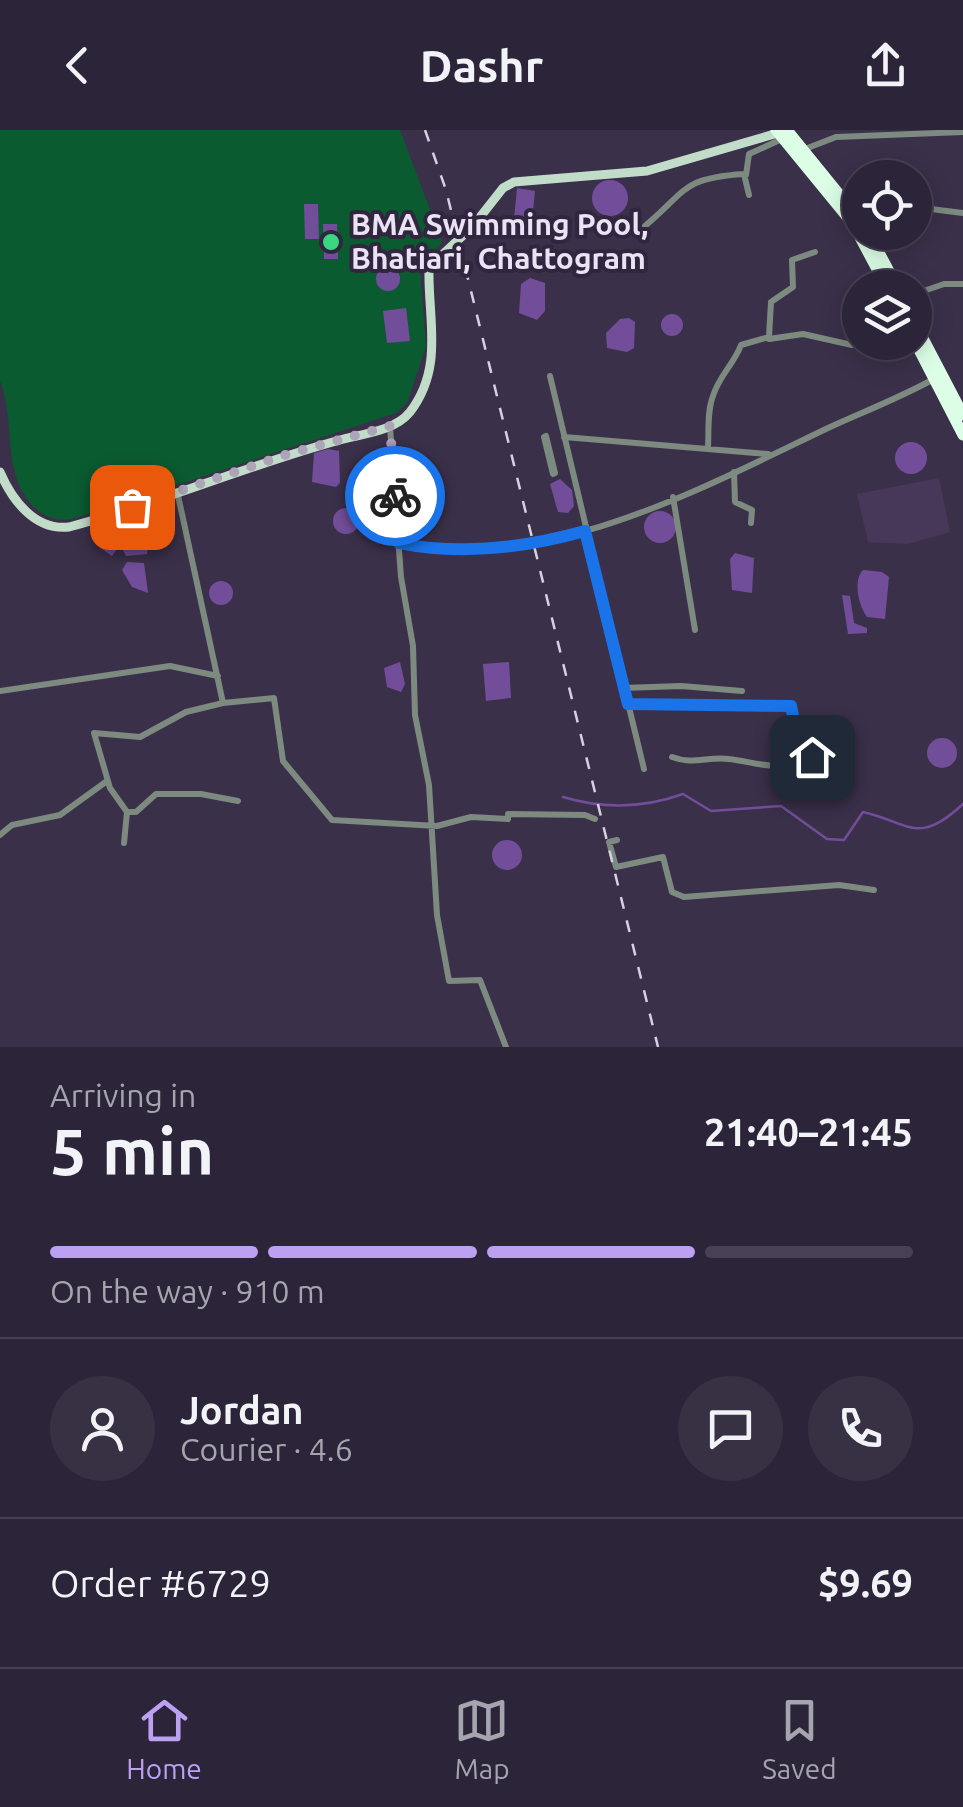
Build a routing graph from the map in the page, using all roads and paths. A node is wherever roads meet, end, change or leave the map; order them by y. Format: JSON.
{"nodes":[{"id":1,"x":963,"y":132,"type":"edge"},
{"id":2,"x":781,"y":133,"type":"edge"},
{"id":3,"x":758,"y":134,"type":"edge"},
{"id":4,"x":804,"y":150,"type":"junction"},
{"id":5,"x":746,"y":176,"type":"junction"},
{"id":6,"x":749,"y":195,"type":"dead end"},
{"id":7,"x":842,"y":198,"type":"edge"},
{"id":8,"x":932,"y":209,"type":"edge"},
{"id":9,"x":963,"y":213,"type":"edge"},
{"id":10,"x":644,"y":226,"type":"dead end"},
{"id":11,"x":815,"y":252,"type":"dead end"},
{"id":12,"x":878,"y":270,"type":"edge"},
{"id":13,"x":963,"y":284,"type":"edge"},
{"id":14,"x":932,"y":288,"type":"edge"},
{"id":15,"x":764,"y":339,"type":"junction"},
{"id":16,"x":842,"y":343,"type":"edge"},
{"id":17,"x":932,"y":354,"type":"edge"},
{"id":18,"x":924,"y":360,"type":"edge"},
{"id":19,"x":550,"y":376,"type":"dead end"},
{"id":20,"x":934,"y":379,"type":"junction"},
{"id":21,"x":962,"y":410,"type":"edge"},
{"id":22,"x":390,"y":426,"type":"junction"},
{"id":23,"x":963,"y":435,"type":"edge"},
{"id":24,"x":564,"y":438,"type":"junction"},
{"id":25,"x":708,"y":447,"type":"junction"},
{"id":26,"x":775,"y":454,"type":"junction"},
{"id":27,"x":0,"y":472,"type":"edge"},
{"id":28,"x":734,"y":472,"type":"junction"},
{"id":29,"x":553,"y":474,"type":"joint"},
{"id":30,"x":177,"y":491,"type":"junction"},
{"id":31,"x":673,"y":497,"type":"junction"},
{"id":32,"x":752,"y":523,"type":"dead end"},
{"id":33,"x":585,"y":531,"type":"junction"},
{"id":34,"x":399,"y":543,"type":"junction"},
{"id":35,"x":696,"y":630,"type":"dead end"},
{"id":36,"x":219,"y":676,"type":"junction"},
{"id":37,"x":623,"y":688,"type":"junction"},
{"id":38,"x":742,"y":691,"type":"dead end"},
{"id":39,"x":0,"y":692,"type":"edge"},
{"id":40,"x":223,"y":704,"type":"junction"},
{"id":41,"x":628,"y":704,"type":"junction"},
{"id":42,"x":846,"y":756,"type":"dead end"},
{"id":43,"x":672,"y":757,"type":"dead end"},
{"id":44,"x":802,"y":758,"type":"junction"},
{"id":45,"x":644,"y":769,"type":"dead end"},
{"id":46,"x":107,"y":781,"type":"junction"},
{"id":47,"x":238,"y":802,"type":"dead end"},
{"id":48,"x":127,"y":812,"type":"junction"},
{"id":49,"x":595,"y":820,"type":"dead end"},
{"id":50,"x":430,"y":825,"type":"junction"},
{"id":51,"x":0,"y":834,"type":"edge"},
{"id":52,"x":616,"y":840,"type":"dead end"},
{"id":53,"x":124,"y":843,"type":"dead end"},
{"id":54,"x":874,"y":890,"type":"dead end"},
{"id":55,"x":506,"y":1047,"type":"edge"}],
"edges":[{"from":1,"to":4,"type":"street"},
{"from":2,"to":3,"type":"main road"},
{"from":2,"to":4,"type":"highway"},
{"from":2,"to":5,"type":"street"},
{"from":2,"to":12,"type":"highway"},
{"from":3,"to":22,"type":"main road","bridge":true},
{"from":4,"to":7,"type":"highway"},
{"from":5,"to":6,"type":"street"},
{"from":5,"to":10,"type":"street"},
{"from":8,"to":9,"type":"street"},
{"from":11,"to":15,"type":"street"},
{"from":13,"to":14,"type":"street"},
{"from":15,"to":16,"type":"street"},
{"from":15,"to":25,"type":"street"},
{"from":17,"to":21,"type":"highway"},
{"from":18,"to":20,"type":"highway"},
{"from":19,"to":24,"type":"street"},
{"from":20,"to":23,"type":"highway"},
{"from":20,"to":26,"type":"street"},
{"from":22,"to":30,"type":"main road"},
{"from":22,"to":34,"type":"street"},
{"from":24,"to":25,"type":"street"},
{"from":24,"to":33,"type":"street"},
{"from":25,"to":26,"type":"street"},
{"from":26,"to":28,"type":"street"},
{"from":27,"to":30,"type":"main road"},
{"from":28,"to":31,"type":"street"},
{"from":28,"to":32,"type":"street"},
{"from":29,"to":29,"type":"street"},
{"from":30,"to":36,"type":"street"},
{"from":31,"to":33,"type":"street"},
{"from":31,"to":35,"type":"street"},
{"from":33,"to":34,"type":"street"},
{"from":33,"to":37,"type":"street"},
{"from":34,"to":50,"type":"street"},
{"from":36,"to":39,"type":"street"},
{"from":36,"to":40,"type":"street"},
{"from":37,"to":38,"type":"street"},
{"from":37,"to":41,"type":"street"},
{"from":40,"to":46,"type":"street"},
{"from":40,"to":50,"type":"street"},
{"from":41,"to":44,"type":"street"},
{"from":41,"to":45,"type":"street"},
{"from":42,"to":44,"type":"street"},
{"from":43,"to":44,"type":"street"},
{"from":46,"to":48,"type":"street"},
{"from":46,"to":51,"type":"street"},
{"from":47,"to":48,"type":"street"},
{"from":48,"to":53,"type":"street"},
{"from":49,"to":50,"type":"street"},
{"from":50,"to":55,"type":"street"},
{"from":52,"to":54,"type":"street"}]}
